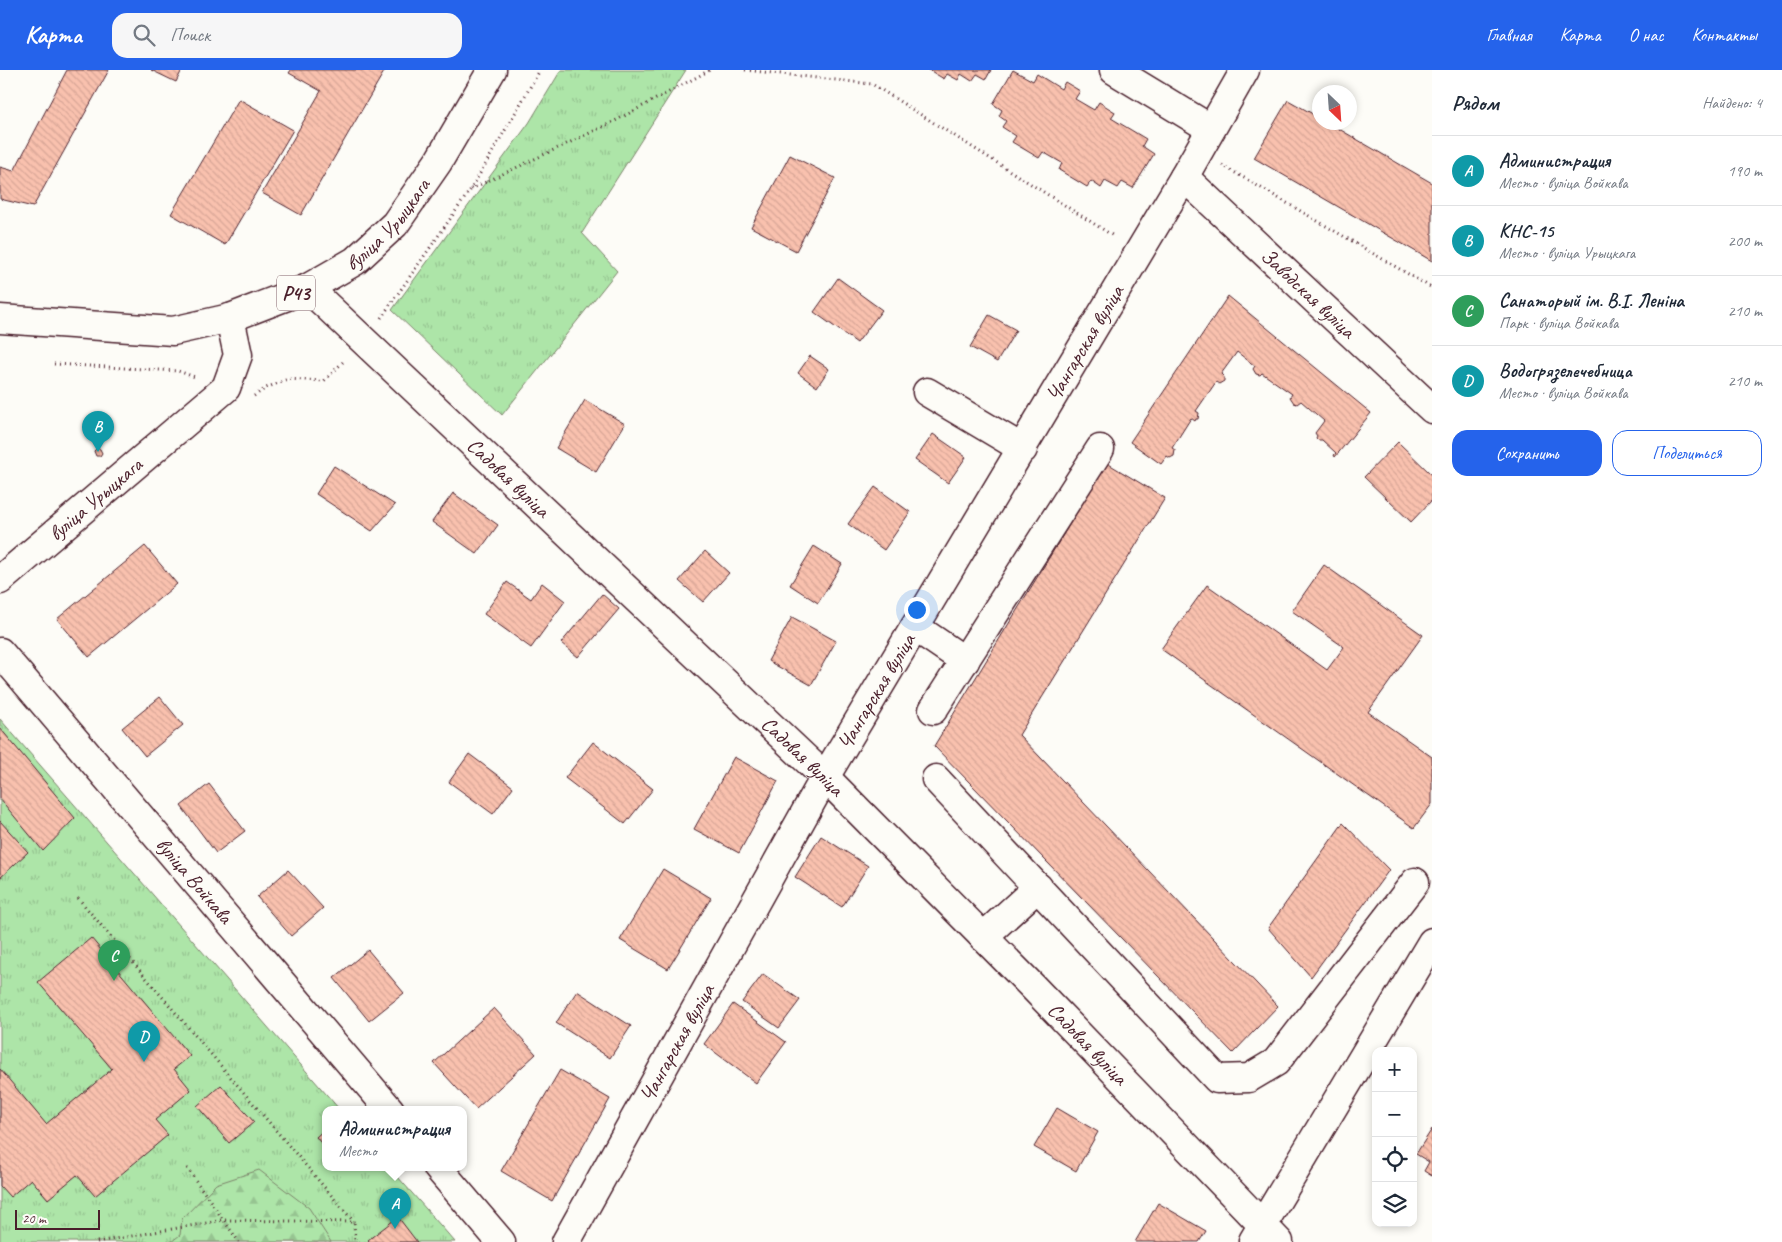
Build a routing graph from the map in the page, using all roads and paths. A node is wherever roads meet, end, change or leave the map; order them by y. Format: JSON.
{"nodes":[{"id":1,"x":492,"y":70,"type":"edge"},
{"id":2,"x":710,"y":70,"type":"edge"},
{"id":3,"x":745,"y":70,"type":"edge"},
{"id":4,"x":1114,"y":70,"type":"edge"},
{"id":5,"x":1245,"y":70,"type":"edge"},
{"id":6,"x":1211,"y":129,"type":"junction"},
{"id":7,"x":1222,"y":165,"type":"dead end"},
{"id":8,"x":1184,"y":177,"type":"junction"},
{"id":9,"x":470,"y":189,"type":"dead end"},
{"id":10,"x":1139,"y":252,"type":"junction"},
{"id":11,"x":308,"y":288,"type":"junction"},
{"id":12,"x":1432,"y":288,"type":"edge"},
{"id":13,"x":230,"y":318,"type":"junction"},
{"id":14,"x":0,"y":319,"type":"edge"},
{"id":15,"x":927,"y":392,"type":"dead end"},
{"id":16,"x":1432,"y":409,"type":"edge"},
{"id":17,"x":1023,"y":449,"type":"junction"},
{"id":18,"x":1100,"y":449,"type":"dead end"},
{"id":19,"x":0,"y":580,"type":"edge"},
{"id":20,"x":915,"y":627,"type":"junction"},
{"id":21,"x":0,"y":652,"type":"edge"},
{"id":22,"x":965,"y":661,"type":"junction"},
{"id":23,"x":933,"y":710,"type":"dead end"},
{"id":24,"x":825,"y":777,"type":"junction"},
{"id":25,"x":936,"y":779,"type":"dead end"},
{"id":26,"x":1415,"y":882,"type":"dead end"},
{"id":27,"x":1038,"y":888,"type":"junction"},
{"id":28,"x":78,"y":898,"type":"dead end"},
{"id":29,"x":983,"y":936,"type":"junction"},
{"id":30,"x":1432,"y":942,"type":"edge"},
{"id":31,"x":387,"y":1106,"type":"edge"},
{"id":32,"x":187,"y":1168,"type":"dead end"},
{"id":33,"x":441,"y":1171,"type":"edge"},
{"id":34,"x":224,"y":1220,"type":"junction"},
{"id":35,"x":354,"y":1222,"type":"junction"},
{"id":36,"x":1264,"y":1236,"type":"edge"},
{"id":37,"x":97,"y":1242,"type":"edge"},
{"id":38,"x":239,"y":1242,"type":"edge"},
{"id":39,"x":355,"y":1242,"type":"edge"},
{"id":40,"x":502,"y":1242,"type":"edge"},
{"id":41,"x":566,"y":1242,"type":"edge"}],
"edges":[{"from":1,"to":11,"type":"street","name":"вуліца Урыцкага","number":"Р43"},
{"from":2,"to":9,"type":"path"},
{"from":3,"to":10,"type":"path"},
{"from":4,"to":6,"type":"street"},
{"from":5,"to":6,"type":"street","name":"Чангарская вуліца"},
{"from":6,"to":8,"type":"street","name":"Чангарская вуліца"},
{"from":7,"to":12,"type":"path"},
{"from":8,"to":10,"type":"street","name":"Чангарская вуліца"},
{"from":8,"to":16,"type":"street","name":"Заводская вуліца"},
{"from":10,"to":17,"type":"street","name":"Чангарская вуліца"},
{"from":11,"to":13,"type":"street","name":"вуліца Урыцкага","number":"Р43"},
{"from":11,"to":24,"type":"street","name":"Садовая вуліца"},
{"from":13,"to":14,"type":"street","name":"вуліца Урыцкага","number":"Р43"},
{"from":13,"to":19,"type":"street","name":"вуліца Урыцкага"},
{"from":15,"to":17,"type":"street"},
{"from":17,"to":20,"type":"street","name":"Чангарская вуліца"},
{"from":18,"to":22,"type":"street"},
{"from":20,"to":22,"type":"street"},
{"from":20,"to":24,"type":"street","name":"Чангарская вуліца"},
{"from":21,"to":31,"type":"street","name":"вуліца Войкава"},
{"from":22,"to":23,"type":"street"},
{"from":24,"to":29,"type":"street","name":"Садовая вуліца"},
{"from":24,"to":41,"type":"street","name":"Чангарская вуліца"},
{"from":25,"to":27,"type":"street"},
{"from":26,"to":27,"type":"street"},
{"from":27,"to":29,"type":"street"},
{"from":28,"to":35,"type":"path"},
{"from":29,"to":36,"type":"street","name":"Садовая вуліца"},
{"from":30,"to":36,"type":"street"},
{"from":32,"to":34,"type":"path"},
{"from":33,"to":40,"type":"street"},
{"from":34,"to":35,"type":"path"},
{"from":34,"to":37,"type":"path"},
{"from":34,"to":38,"type":"path"},
{"from":35,"to":39,"type":"path"}]}
